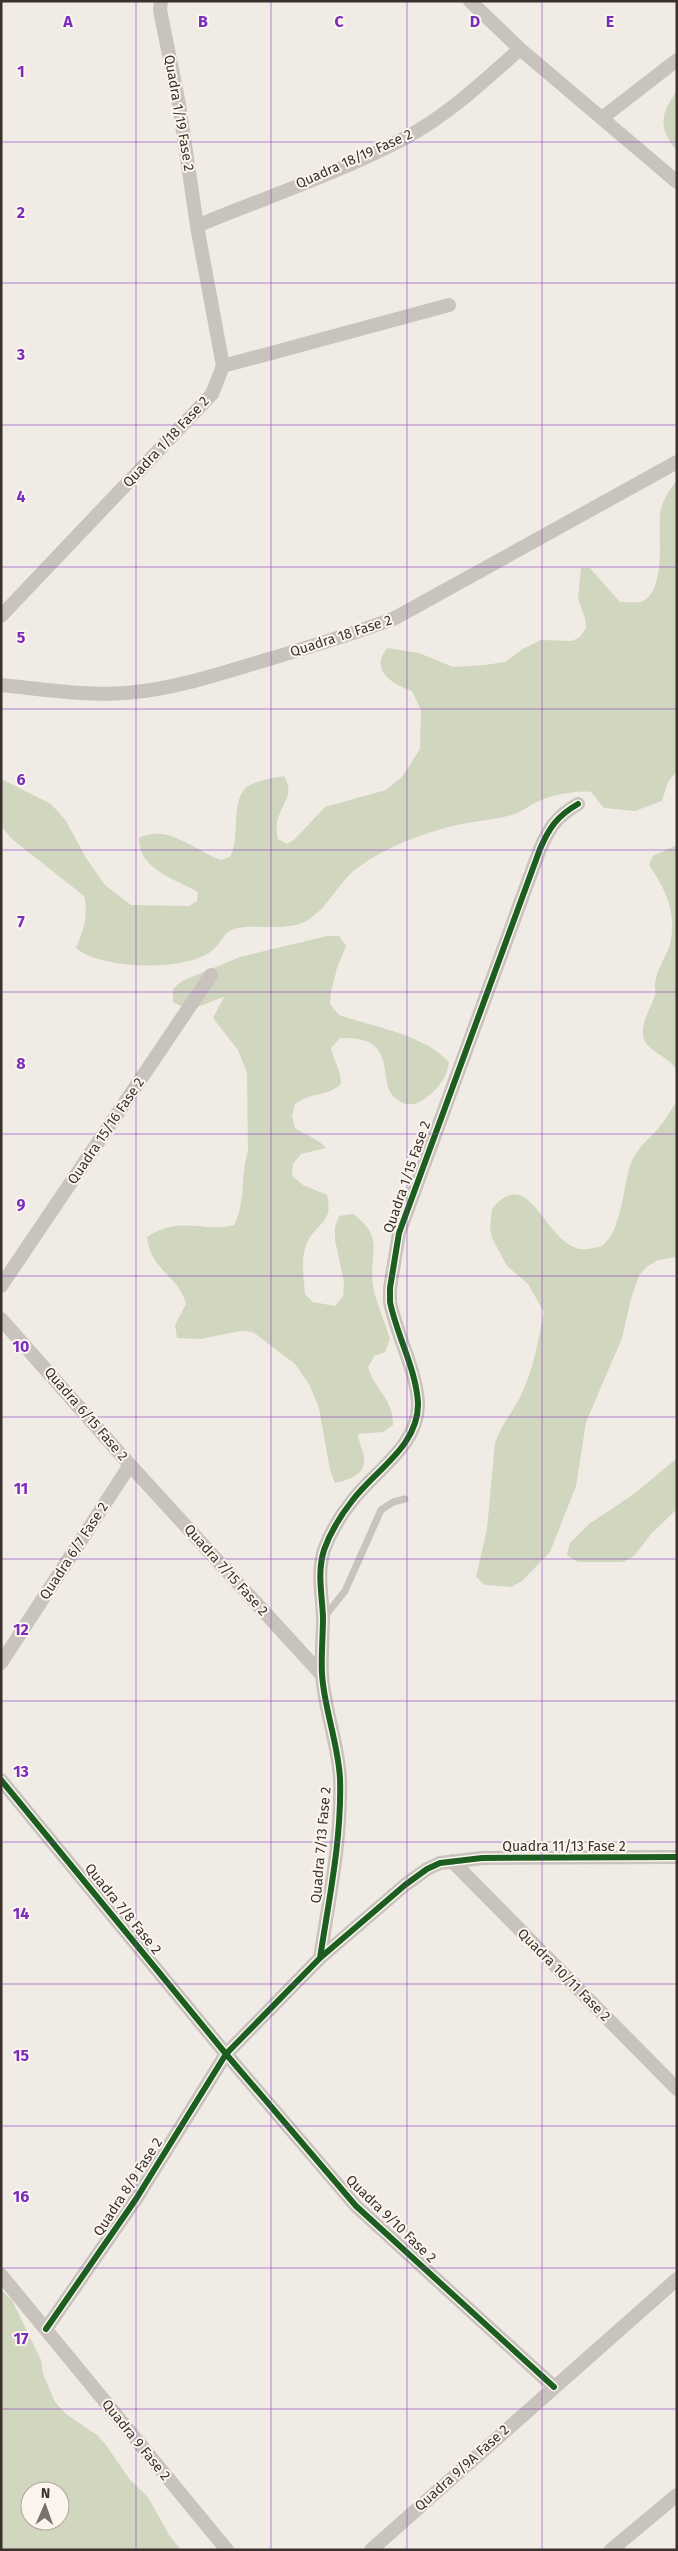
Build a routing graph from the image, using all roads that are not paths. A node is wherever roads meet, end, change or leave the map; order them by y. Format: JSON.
{"nodes":[{"id":1,"x":161,"y":1,"type":"edge"},
{"id":2,"x":470,"y":1,"type":"edge"},
{"id":3,"x":520,"y":49,"type":"junction"},
{"id":4,"x":677,"y":60,"type":"edge"},
{"id":5,"x":602,"y":118,"type":"junction"},
{"id":6,"x":677,"y":182,"type":"edge"},
{"id":7,"x":198,"y":226,"type":"junction"},
{"id":8,"x":449,"y":305,"type":"dead end"},
{"id":9,"x":223,"y":366,"type":"junction"},
{"id":10,"x":677,"y":462,"type":"edge"},
{"id":11,"x":1,"y":616,"type":"edge"},
{"id":12,"x":1,"y":685,"type":"edge"},
{"id":13,"x":578,"y":804,"type":"dead end"},
{"id":14,"x":211,"y":975,"type":"dead end"},
{"id":15,"x":1,"y":1286,"type":"edge"},
{"id":16,"x":1,"y":1319,"type":"edge"},
{"id":17,"x":130,"y":1464,"type":"junction"},
{"id":18,"x":405,"y":1499,"type":"dead end"},
{"id":19,"x":323,"y":1618,"type":"junction"},
{"id":20,"x":1,"y":1663,"type":"edge"},
{"id":21,"x":322,"y":1675,"type":"junction"},
{"id":22,"x":1,"y":1780,"type":"edge"},
{"id":23,"x":677,"y":1858,"type":"edge"},
{"id":24,"x":452,"y":1861,"type":"junction"},
{"id":25,"x":320,"y":1958,"type":"junction"},
{"id":26,"x":226,"y":2054,"type":"junction"},
{"id":27,"x":677,"y":2089,"type":"edge"},
{"id":28,"x":1,"y":2275,"type":"edge"},
{"id":29,"x":677,"y":2279,"type":"edge"},
{"id":30,"x":46,"y":2330,"type":"junction"},
{"id":31,"x":554,"y":2387,"type":"junction"},
{"id":32,"x":677,"y":2495,"type":"edge"},
{"id":33,"x":227,"y":2550,"type":"edge"},
{"id":34,"x":371,"y":2550,"type":"edge"},
{"id":35,"x":612,"y":2550,"type":"edge"}],
"edges":[{"from":1,"to":7,"type":"street","name":"Quadra 1/19 Fase 2"},
{"from":2,"to":3,"type":"street"},
{"from":3,"to":5,"type":"street"},
{"from":3,"to":7,"type":"street","name":"Quadra 18/19 Fase 2"},
{"from":4,"to":5,"type":"street"},
{"from":5,"to":6,"type":"street"},
{"from":7,"to":9,"type":"street"},
{"from":8,"to":9,"type":"street"},
{"from":9,"to":11,"type":"street","name":"Quadra 1/18 Fase 2"},
{"from":10,"to":12,"type":"street","name":"Quadra 18 Fase 2"},
{"from":13,"to":19,"type":"street","name":"Quadra 1/15 Fase 2"},
{"from":14,"to":15,"type":"street","name":"Quadra 15/16 Fase 2"},
{"from":16,"to":17,"type":"street","name":"Quadra 6/15 Fase 2"},
{"from":17,"to":20,"type":"street","name":"Quadra 6/7 Fase 2"},
{"from":17,"to":21,"type":"street","name":"Quadra 7/15 Fase 2"},
{"from":18,"to":19,"type":"lane"},
{"from":19,"to":21,"type":"street","name":"Quadra 1/15 Fase 2"},
{"from":21,"to":25,"type":"street","name":"Quadra 7/13 Fase 2"},
{"from":22,"to":26,"type":"street","name":"Quadra 7/8 Fase 2"},
{"from":23,"to":24,"type":"street","name":"Quadra 11/13 Fase 2"},
{"from":24,"to":25,"type":"street","name":"Quadra 11/13 Fase 2"},
{"from":24,"to":27,"type":"street","name":"Quadra 10/11 Fase 2"},
{"from":25,"to":26,"type":"street","name":"Quadra 8/9 Fase 2"},
{"from":26,"to":30,"type":"street","name":"Quadra 8/9 Fase 2"},
{"from":26,"to":31,"type":"street","name":"Quadra 9/10 Fase 2"},
{"from":28,"to":30,"type":"street","name":"Quadra 9 Fase 2"},
{"from":29,"to":31,"type":"street","name":"Quadra 9/9A Fase 2"},
{"from":30,"to":33,"type":"street","name":"Quadra 9 Fase 2"},
{"from":31,"to":34,"type":"street","name":"Quadra 9/9A Fase 2"},
{"from":32,"to":35,"type":"street"}]}
